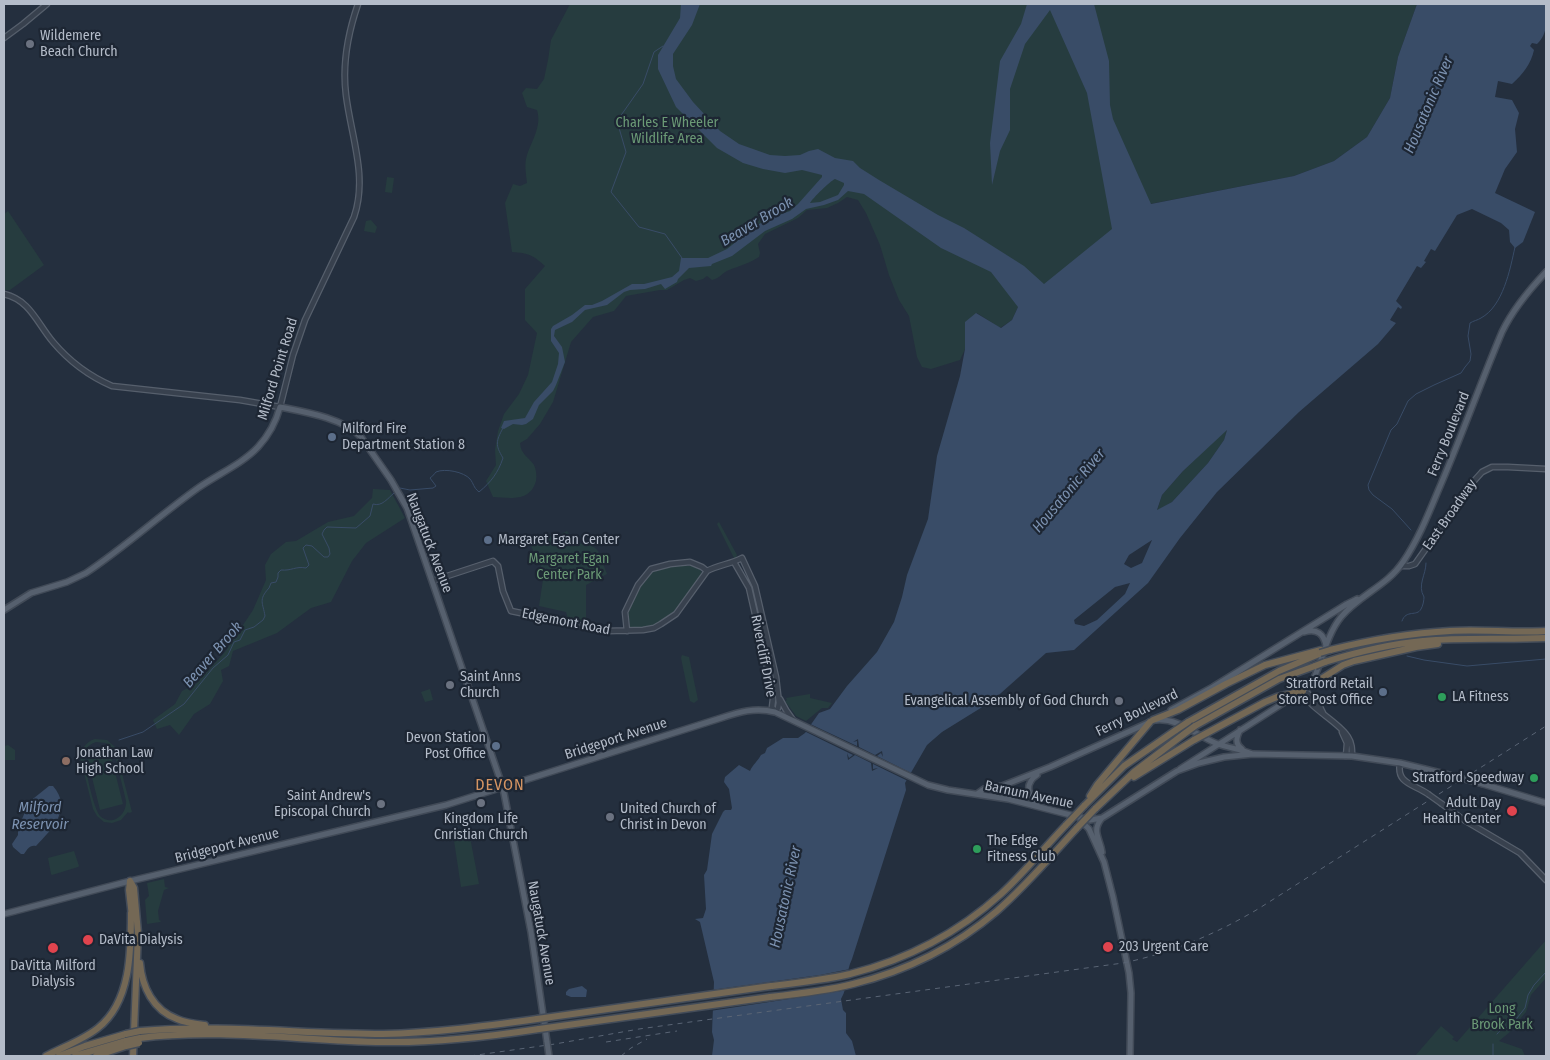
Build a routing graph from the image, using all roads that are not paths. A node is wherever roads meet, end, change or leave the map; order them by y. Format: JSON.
{"nodes":[{"id":1,"x":47,"y":4,"type":"edge"},
{"id":2,"x":358,"y":4,"type":"edge"},
{"id":3,"x":4,"y":38,"type":"edge"},
{"id":4,"x":1546,"y":272,"type":"edge"},
{"id":5,"x":4,"y":294,"type":"edge"},
{"id":6,"x":280,"y":407,"type":"junction"},
{"id":7,"x":1546,"y":470,"type":"edge"},
{"id":8,"x":1405,"y":559,"type":"junction"},
{"id":9,"x":734,"y":562,"type":"junction"},
{"id":10,"x":1416,"y":562,"type":"junction"},
{"id":11,"x":1401,"y":566,"type":"junction"},
{"id":12,"x":707,"y":571,"type":"junction"},
{"id":13,"x":432,"y":581,"type":"junction"},
{"id":14,"x":753,"y":581,"type":"junction"},
{"id":15,"x":746,"y":583,"type":"junction"},
{"id":16,"x":1364,"y":596,"type":"junction"},
{"id":17,"x":4,"y":610,"type":"edge"},
{"id":18,"x":627,"y":631,"type":"junction"},
{"id":19,"x":1546,"y":631,"type":"edge"},
{"id":20,"x":1299,"y":634,"type":"junction"},
{"id":21,"x":1546,"y":638,"type":"edge"},
{"id":22,"x":1492,"y":639,"type":"junction"},
{"id":23,"x":1325,"y":649,"type":"junction"},
{"id":24,"x":1310,"y":686,"type":"junction"},
{"id":25,"x":1303,"y":691,"type":"junction"},
{"id":26,"x":779,"y":697,"type":"junction"},
{"id":27,"x":775,"y":712,"type":"junction"},
{"id":28,"x":1151,"y":721,"type":"junction"},
{"id":29,"x":796,"y":722,"type":"junction"},
{"id":30,"x":1240,"y":730,"type":"junction"},
{"id":31,"x":1205,"y":735,"type":"junction"},
{"id":32,"x":1218,"y":744,"type":"junction"},
{"id":33,"x":1245,"y":751,"type":"junction"},
{"id":34,"x":1252,"y":754,"type":"junction"},
{"id":35,"x":1349,"y":756,"type":"junction"},
{"id":36,"x":1400,"y":763,"type":"junction"},
{"id":37,"x":1184,"y":766,"type":"junction"},
{"id":38,"x":1044,"y":770,"type":"junction"},
{"id":39,"x":1177,"y":771,"type":"junction"},
{"id":40,"x":1118,"y":787,"type":"junction"},
{"id":41,"x":503,"y":788,"type":"junction"},
{"id":42,"x":977,"y":794,"type":"junction"},
{"id":43,"x":1546,"y":803,"type":"edge"},
{"id":44,"x":1084,"y":806,"type":"junction"},
{"id":45,"x":1040,"y":807,"type":"junction"},
{"id":46,"x":1072,"y":815,"type":"junction"},
{"id":47,"x":1102,"y":818,"type":"junction"},
{"id":48,"x":1102,"y":858,"type":"junction"},
{"id":49,"x":1546,"y":880,"type":"edge"},
{"id":50,"x":130,"y":881,"type":"junction"},
{"id":51,"x":131,"y":912,"type":"junction"},
{"id":52,"x":4,"y":914,"type":"edge"},
{"id":53,"x":138,"y":933,"type":"junction"},
{"id":54,"x":226,"y":1029,"type":"junction"},
{"id":55,"x":140,"y":1037,"type":"junction"},
{"id":56,"x":126,"y":1040,"type":"junction"},
{"id":57,"x":46,"y":1056,"type":"edge"},
{"id":58,"x":59,"y":1056,"type":"edge"},
{"id":59,"x":76,"y":1056,"type":"edge"},
{"id":60,"x":96,"y":1056,"type":"edge"},
{"id":61,"x":132,"y":1056,"type":"edge"},
{"id":62,"x":549,"y":1056,"type":"edge"},
{"id":63,"x":1130,"y":1056,"type":"edge"}],
"edges":[{"from":1,"to":3,"type":"street"},
{"from":2,"to":6,"type":"street","name":"Milford Point Road"},
{"from":4,"to":8,"type":"main road","name":"Ferry Boulevard"},
{"from":5,"to":6,"type":"street","name":"Naugatuck Avenue"},
{"from":6,"to":13,"type":"main road","name":"Naugatuck Avenue"},
{"from":6,"to":17,"type":"main road","name":"Milford Point Road"},
{"from":7,"to":10,"type":"street","name":"East Broadway"},
{"from":8,"to":10,"type":"street","name":"East Broadway"},
{"from":8,"to":11,"type":"main road","name":"Ferry Boulevard"},
{"from":9,"to":12,"type":"street"},
{"from":9,"to":14,"type":"street","name":"Rivercliff Drive"},
{"from":9,"to":15,"type":"street","name":"Rivercliff Drive"},
{"from":10,"to":11,"type":"street","name":"East Broadway"},
{"from":11,"to":16,"type":"main road","name":"Ferry Boulevard"},
{"from":12,"to":18,"type":"street","name":"Edgemont Road"},
{"from":12,"to":18,"type":"street"},
{"from":13,"to":18,"type":"street","name":"Edgemont Road"},
{"from":13,"to":41,"type":"main road","name":"Naugatuck Avenue"},
{"from":14,"to":15,"type":"street"},
{"from":14,"to":26,"type":"street","name":"Rivercliff Drive"},
{"from":15,"to":27,"type":"street","name":"Rivercliff Drive"},
{"from":16,"to":20,"type":"main road","name":"Ferry Boulevard"},
{"from":16,"to":23,"type":"main road","name":"Ferry Boulevard"},
{"from":19,"to":23,"type":"highway"},
{"from":20,"to":23,"type":"main road"},
{"from":20,"to":28,"type":"main road","name":"Ferry Boulevard"},
{"from":21,"to":22,"type":"highway"},
{"from":22,"to":24,"type":"highway"},
{"from":22,"to":40,"type":"highway","bridge":true},
{"from":23,"to":24,"type":"main road","name":"Ferry Boulevard"},
{"from":23,"to":28,"type":"highway"},
{"from":23,"to":44,"type":"highway","bridge":true},
{"from":24,"to":25,"type":"main road","name":"Ferry Boulevard"},
{"from":25,"to":30,"type":"main road","name":"Ferry Boulevard"},
{"from":25,"to":31,"type":"highway"},
{"from":25,"to":35,"type":"street"},
{"from":26,"to":27,"type":"street","name":"Rivercliff Drive"},
{"from":26,"to":29,"type":"street","name":"Rivercliff Drive"},
{"from":27,"to":29,"type":"main road","name":"Bridgeport Avenue"},
{"from":27,"to":41,"type":"main road","name":"Bridgeport Avenue"},
{"from":28,"to":31,"type":"main road"},
{"from":28,"to":38,"type":"main road","name":"Ferry Boulevard"},
{"from":28,"to":44,"type":"highway"},
{"from":29,"to":42,"type":"main road","name":"Barnum Avenue"},
{"from":30,"to":32,"type":"main road","name":"Ferry Boulevard"},
{"from":30,"to":33,"type":"main road"},
{"from":31,"to":32,"type":"main road"},
{"from":31,"to":37,"type":"main road"},
{"from":31,"to":40,"type":"highway","bridge":true},
{"from":32,"to":33,"type":"main road"},
{"from":32,"to":37,"type":"main road","name":"Ferry Boulevard"},
{"from":33,"to":34,"type":"main road"},
{"from":34,"to":35,"type":"main road"},
{"from":34,"to":39,"type":"main road"},
{"from":35,"to":36,"type":"main road"},
{"from":36,"to":43,"type":"main road","bridge":true},
{"from":36,"to":49,"type":"street","bridge":true},
{"from":37,"to":39,"type":"main road","name":"Ferry Boulevard"},
{"from":38,"to":42,"type":"main road","name":"Ferry Boulevard"},
{"from":38,"to":45,"type":"main road"},
{"from":39,"to":47,"type":"main road"},
{"from":40,"to":55,"type":"highway","bridge":true},
{"from":41,"to":50,"type":"main road","name":"Bridgeport Avenue"},
{"from":41,"to":62,"type":"main road","name":"Naugatuck Avenue","bridge":true},
{"from":42,"to":45,"type":"main road","name":"Barnum Avenue"},
{"from":44,"to":54,"type":"highway","bridge":true},
{"from":45,"to":46,"type":"main road","name":"Barnum Avenue"},
{"from":46,"to":47,"type":"main road","name":"Barnum Avenue"},
{"from":46,"to":48,"type":"main road"},
{"from":47,"to":48,"type":"main road"},
{"from":48,"to":63,"type":"main road"},
{"from":50,"to":51,"type":"highway"},
{"from":50,"to":52,"type":"main road","name":"Bridgeport Avenue"},
{"from":50,"to":53,"type":"highway"},
{"from":51,"to":57,"type":"highway"},
{"from":51,"to":61,"type":"highway"},
{"from":53,"to":54,"type":"highway"},
{"from":53,"to":61,"type":"highway"},
{"from":54,"to":55,"type":"highway"},
{"from":55,"to":56,"type":"highway","bridge":true},
{"from":56,"to":58,"type":"highway"},
{"from":56,"to":59,"type":"highway"},
{"from":56,"to":60,"type":"highway"}]}
